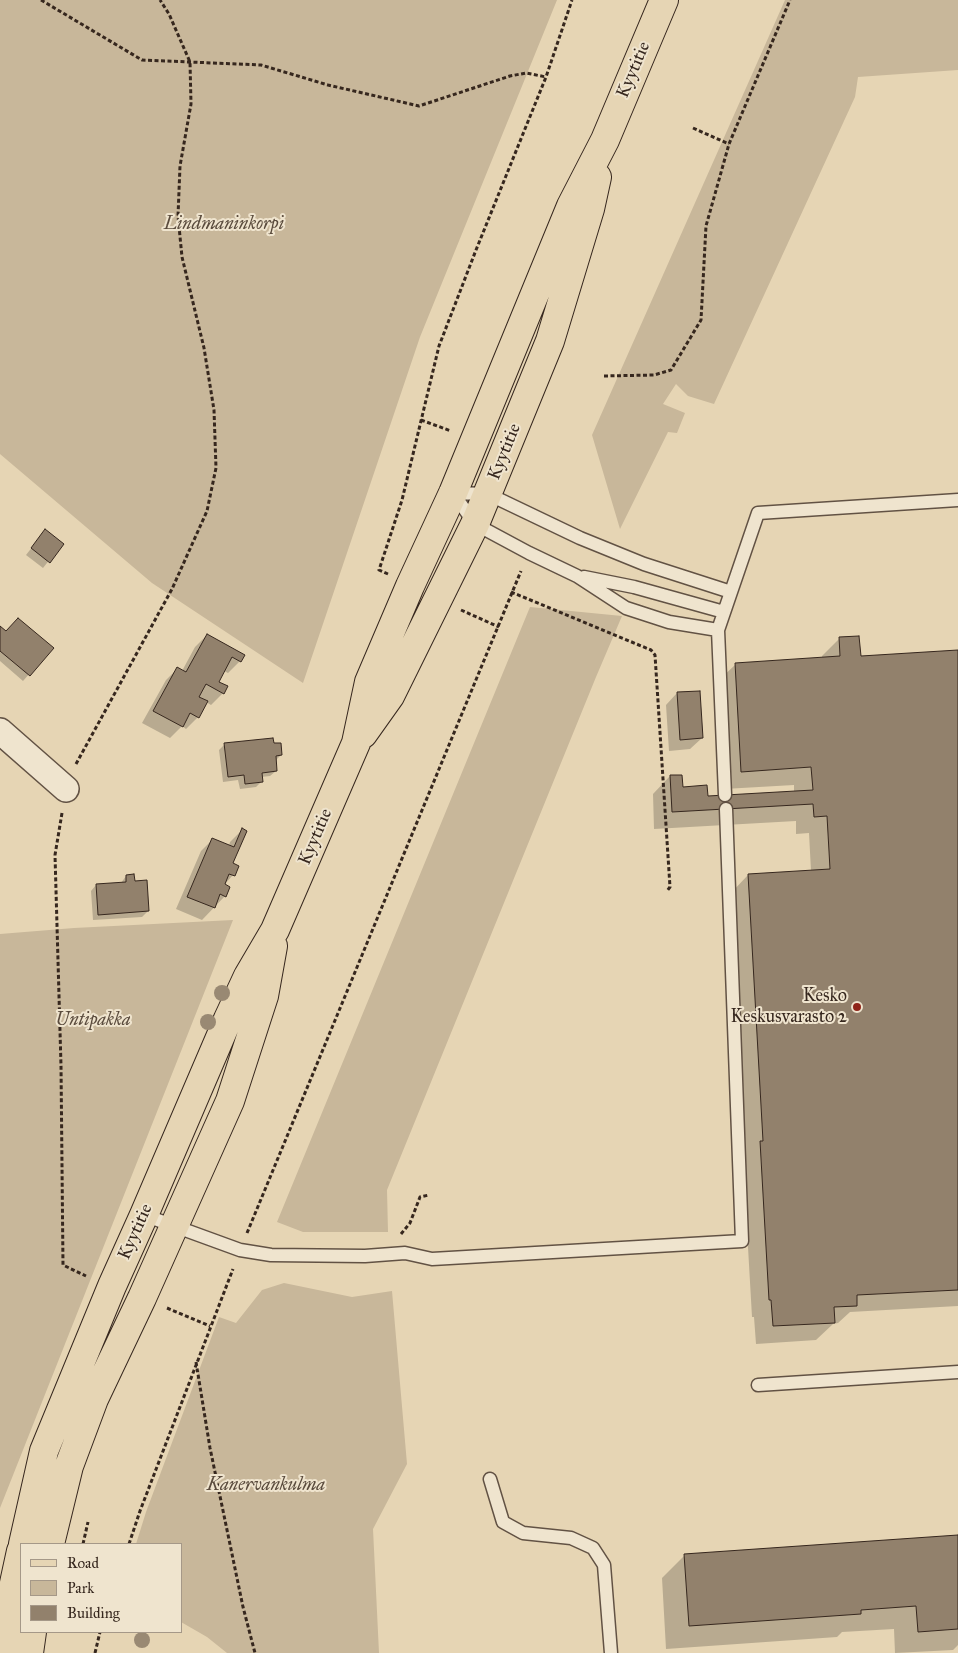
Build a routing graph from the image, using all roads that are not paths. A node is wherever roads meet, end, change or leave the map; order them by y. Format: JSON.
{"nodes":[{"id":1,"x":664,"y":0,"type":"edge"},
{"id":2,"x":605,"y":140,"type":"junction"},
{"id":3,"x":453,"y":492,"type":"junction"},
{"id":4,"x":488,"y":494,"type":"junction"},
{"id":5,"x":958,"y":500,"type":"edge"},
{"id":6,"x":475,"y":524,"type":"junction"},
{"id":7,"x":577,"y":576,"type":"junction"},
{"id":8,"x":731,"y":592,"type":"junction"},
{"id":9,"x":724,"y":612,"type":"junction"},
{"id":10,"x":718,"y":630,"type":"junction"},
{"id":11,"x":0,"y":731,"type":"edge"},
{"id":12,"x":356,"y":743,"type":"junction"},
{"id":13,"x":66,"y":789,"type":"road end"},
{"id":14,"x":725,"y":795,"type":"dead end"},
{"id":15,"x":726,"y":809,"type":"dead end"},
{"id":16,"x":275,"y":930,"type":"junction"},
{"id":17,"x":144,"y":1215,"type":"junction"},
{"id":18,"x":174,"y":1225,"type":"junction"},
{"id":19,"x":958,"y":1372,"type":"edge"},
{"id":20,"x":758,"y":1384,"type":"dead end"},
{"id":21,"x":490,"y":1479,"type":"dead end"},
{"id":22,"x":23,"y":1543,"type":"edge"},
{"id":23,"x":50,"y":1543,"type":"edge"},
{"id":24,"x":20,"y":1556,"type":"edge"},
{"id":25,"x":32,"y":1633,"type":"edge"},
{"id":26,"x":1,"y":1653,"type":"edge"},
{"id":27,"x":29,"y":1653,"type":"edge"},
{"id":28,"x":611,"y":1653,"type":"edge"}],
"edges":[{"from":1,"to":2,"type":"main road","name":"Kyytitie"},
{"from":2,"to":3,"type":"main road","name":"Kyytitie"},
{"from":2,"to":4,"type":"main road","name":"Kyytitie"},
{"from":3,"to":4,"type":"lane"},
{"from":3,"to":6,"type":"lane"},
{"from":3,"to":12,"type":"main road","name":"Kyytitie"},
{"from":4,"to":6,"type":"main road","name":"Kyytitie"},
{"from":4,"to":8,"type":"lane"},
{"from":5,"to":8,"type":"lane"},
{"from":6,"to":7,"type":"lane"},
{"from":6,"to":12,"type":"main road","name":"Kyytitie"},
{"from":7,"to":9,"type":"lane"},
{"from":7,"to":10,"type":"lane"},
{"from":8,"to":9,"type":"lane"},
{"from":9,"to":10,"type":"lane"},
{"from":10,"to":14,"type":"lane"},
{"from":11,"to":13,"type":"street"},
{"from":12,"to":16,"type":"main road","name":"Kyytitie"},
{"from":15,"to":18,"type":"lane"},
{"from":16,"to":17,"type":"main road","name":"Kyytitie"},
{"from":16,"to":18,"type":"main road","name":"Kyytitie"},
{"from":17,"to":18,"type":"lane"},
{"from":17,"to":22,"type":"main road","name":"Kyytitie"},
{"from":18,"to":23,"type":"main road","name":"Kyytitie"},
{"from":19,"to":20,"type":"lane"},
{"from":21,"to":28,"type":"lane"},
{"from":24,"to":26,"type":"main road"},
{"from":25,"to":27,"type":"main road"}]}
